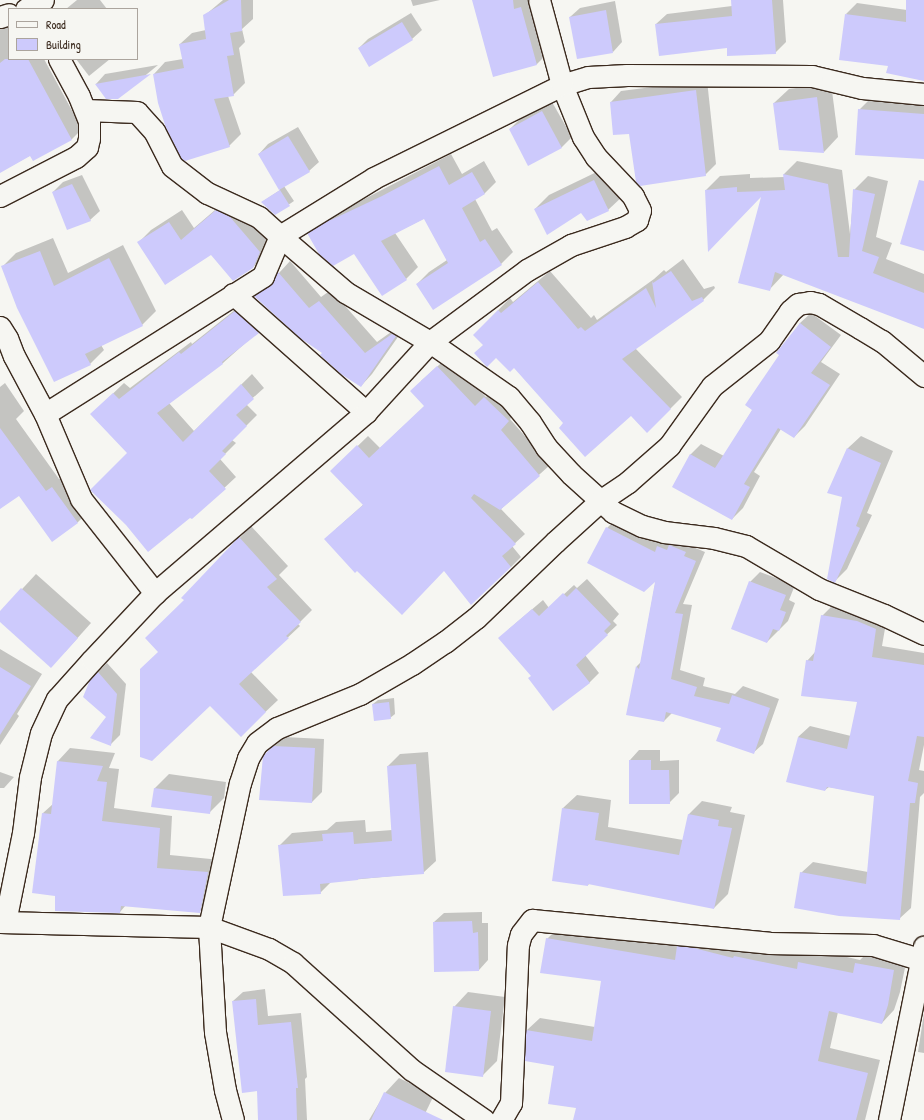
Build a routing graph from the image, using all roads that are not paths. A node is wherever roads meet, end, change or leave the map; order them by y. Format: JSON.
{"nodes":[{"id":1,"x":539,"y":0,"type":"edge"},
{"id":2,"x":60,"y":60,"type":"edge"},
{"id":3,"x":562,"y":85,"type":"junction"},
{"id":4,"x":924,"y":94,"type":"edge"},
{"id":5,"x":85,"y":110,"type":"junction"},
{"id":6,"x":0,"y":196,"type":"edge"},
{"id":7,"x":280,"y":236,"type":"junction"},
{"id":8,"x":233,"y":294,"type":"junction"},
{"id":9,"x":0,"y":327,"type":"edge"},
{"id":10,"x":430,"y":342,"type":"junction"},
{"id":11,"x":924,"y":376,"type":"edge"},
{"id":12,"x":366,"y":412,"type":"junction"},
{"id":13,"x":45,"y":414,"type":"junction"},
{"id":14,"x":600,"y":501,"type":"junction"},
{"id":15,"x":155,"y":593,"type":"junction"},
{"id":16,"x":924,"y":634,"type":"edge"},
{"id":17,"x":3,"y":922,"type":"edge"},
{"id":18,"x":209,"y":927,"type":"junction"},
{"id":19,"x":923,"y":953,"type":"edge"},
{"id":20,"x":233,"y":1120,"type":"edge"},
{"id":21,"x":484,"y":1120,"type":"edge"},
{"id":22,"x":501,"y":1120,"type":"edge"},
{"id":23,"x":889,"y":1120,"type":"edge"}],
"edges":[{"from":1,"to":3,"type":"street"},
{"from":2,"to":5,"type":"street"},
{"from":3,"to":4,"type":"street"},
{"from":3,"to":7,"type":"street"},
{"from":3,"to":10,"type":"street"},
{"from":5,"to":6,"type":"street"},
{"from":5,"to":7,"type":"street"},
{"from":7,"to":8,"type":"street"},
{"from":7,"to":10,"type":"street"},
{"from":8,"to":12,"type":"street"},
{"from":8,"to":13,"type":"street"},
{"from":9,"to":13,"type":"street"},
{"from":10,"to":12,"type":"street"},
{"from":10,"to":14,"type":"street"},
{"from":11,"to":14,"type":"street"},
{"from":12,"to":15,"type":"street"},
{"from":13,"to":15,"type":"street"},
{"from":14,"to":16,"type":"street"},
{"from":14,"to":18,"type":"street"},
{"from":15,"to":17,"type":"street"},
{"from":17,"to":18,"type":"street"},
{"from":18,"to":20,"type":"street"},
{"from":18,"to":21,"type":"street"},
{"from":19,"to":22,"type":"street"},
{"from":19,"to":23,"type":"street"}]}
